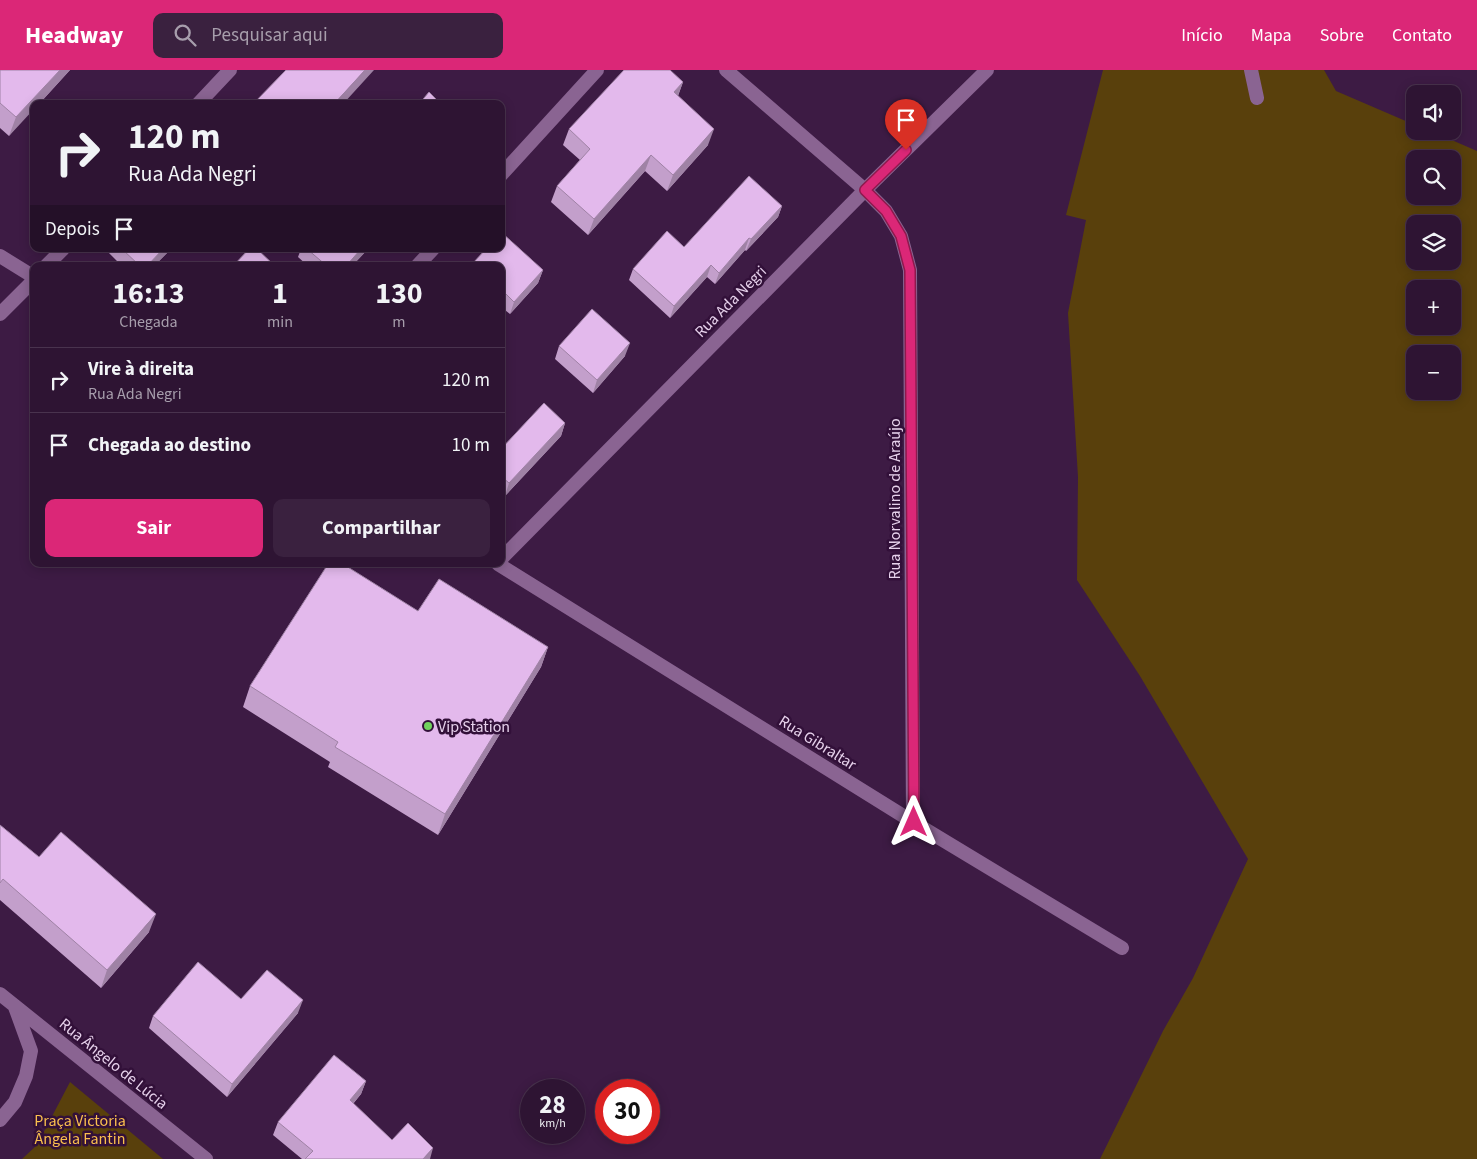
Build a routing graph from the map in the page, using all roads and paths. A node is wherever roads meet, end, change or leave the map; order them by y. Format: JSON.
{"nodes":[{"id":1,"x":230,"y":70,"type":"edge"},
{"id":2,"x":597,"y":70,"type":"edge"},
{"id":3,"x":726,"y":70,"type":"edge"},
{"id":4,"x":987,"y":70,"type":"edge"},
{"id":5,"x":1251,"y":70,"type":"edge"},
{"id":6,"x":1257,"y":98,"type":"dead end"},
{"id":7,"x":202,"y":100,"type":"edge"},
{"id":8,"x":505,"y":170,"type":"edge"},
{"id":9,"x":865,"y":190,"type":"junction"},
{"id":10,"x":60,"y":252,"type":"edge"},
{"id":11,"x":430,"y":252,"type":"edge"},
{"id":12,"x":0,"y":256,"type":"edge"},
{"id":13,"x":50,"y":262,"type":"edge"},
{"id":14,"x":421,"y":262,"type":"edge"},
{"id":15,"x":30,"y":275,"type":"edge"},
{"id":16,"x":30,"y":282,"type":"edge"},
{"id":17,"x":0,"y":314,"type":"edge"},
{"id":18,"x":505,"y":555,"type":"edge"},
{"id":19,"x":503,"y":567,"type":"edge"},
{"id":20,"x":914,"y":822,"type":"junction"},
{"id":21,"x":1122,"y":948,"type":"dead end"},
{"id":22,"x":0,"y":994,"type":"edge"},
{"id":23,"x":14,"y":1006,"type":"junction"},
{"id":24,"x":0,"y":1120,"type":"edge"},
{"id":25,"x":206,"y":1159,"type":"edge"}],
"edges":[{"from":1,"to":7,"type":"street"},
{"from":2,"to":8,"type":"street"},
{"from":3,"to":9,"type":"street","name":"Rua Norvalino de Araújo"},
{"from":4,"to":9,"type":"street","name":"Rua Ada Negri"},
{"from":5,"to":6,"type":"street"},
{"from":9,"to":18,"type":"street","name":"Rua Ada Negri"},
{"from":9,"to":20,"type":"street","name":"Rua Norvalino de Araújo"},
{"from":10,"to":13,"type":"street"},
{"from":11,"to":14,"type":"street"},
{"from":12,"to":15,"type":"street"},
{"from":16,"to":17,"type":"street"},
{"from":19,"to":20,"type":"street","name":"Rua Gibraltar"},
{"from":20,"to":21,"type":"street","name":"Rua Gibraltar"},
{"from":22,"to":23,"type":"street","name":"Rua Ângelo de Lúcia"},
{"from":23,"to":24,"type":"street"},
{"from":23,"to":25,"type":"street","name":"Rua Ângelo de Lúcia"}]}
